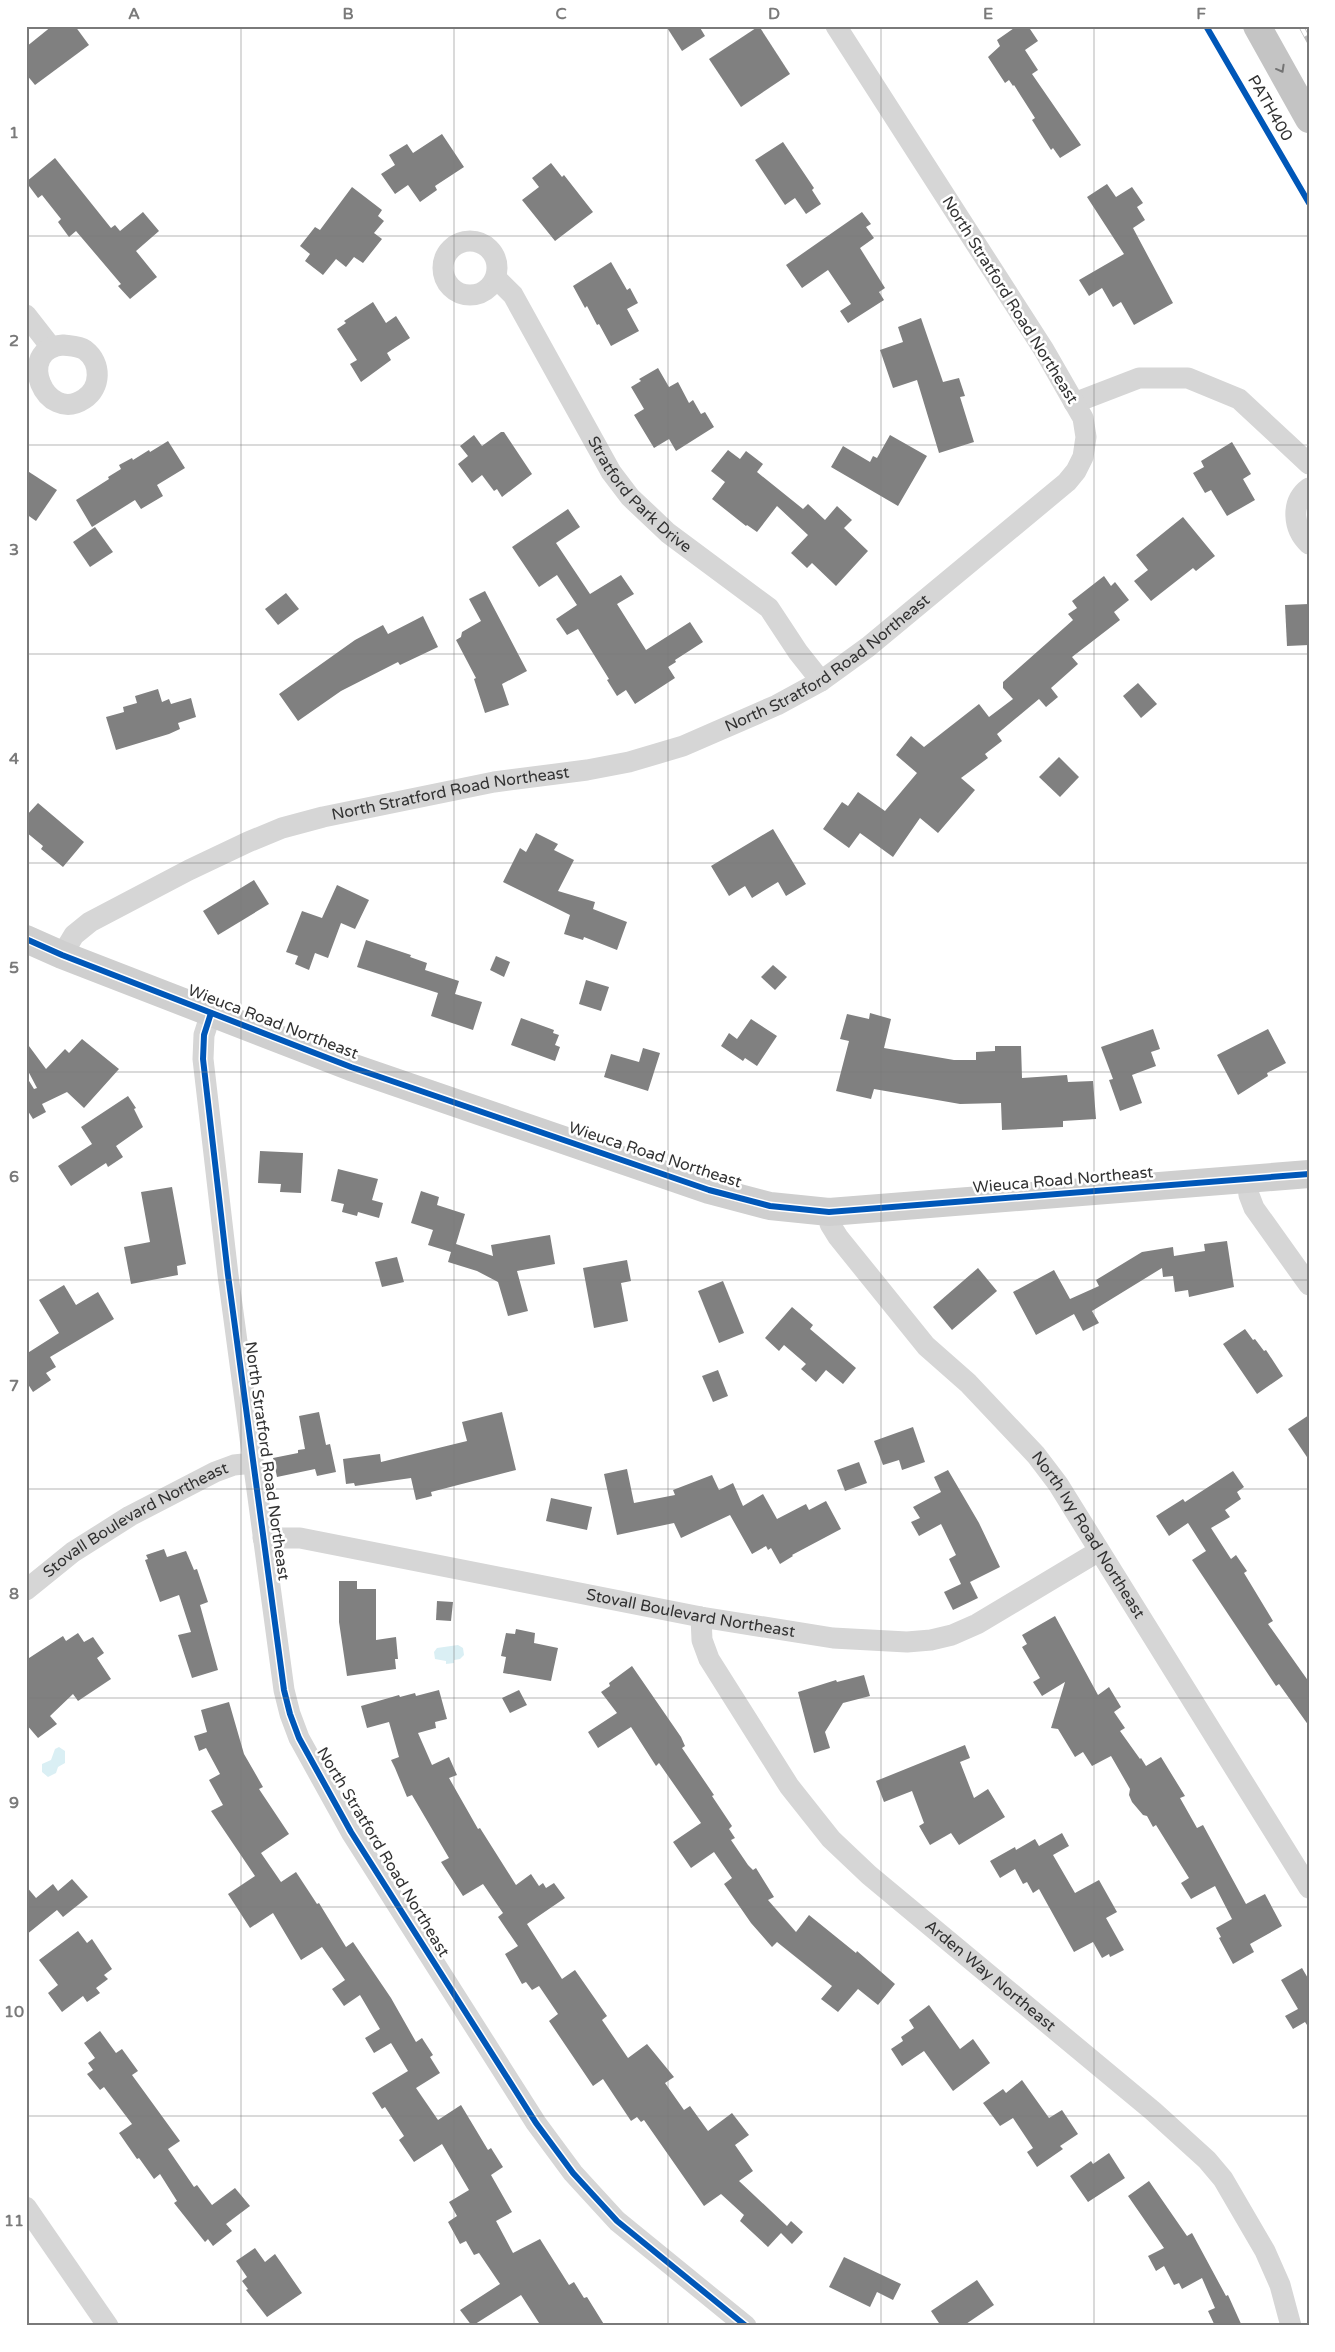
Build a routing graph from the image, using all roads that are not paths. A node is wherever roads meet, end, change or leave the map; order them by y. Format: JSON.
{"nodes":[{"id":1,"x":836,"y":26,"type":"edge"},
{"id":2,"x":1257,"y":26,"type":"edge"},
{"id":3,"x":1309,"y":119,"type":"edge"},
{"id":4,"x":496,"y":278,"type":"dead end"},
{"id":5,"x":26,"y":314,"type":"edge"},
{"id":6,"x":51,"y":347,"type":"dead end"},
{"id":7,"x":1074,"y":404,"type":"junction"},
{"id":8,"x":1309,"y":464,"type":"edge"},
{"id":9,"x":1309,"y":488,"type":"edge"},
{"id":10,"x":1309,"y":544,"type":"edge"},
{"id":11,"x":821,"y":681,"type":"junction"},
{"id":12,"x":26,"y":939,"type":"edge"},
{"id":13,"x":62,"y":955,"type":"junction"},
{"id":14,"x":211,"y":1013,"type":"junction"},
{"id":15,"x":1309,"y":1174,"type":"edge"},
{"id":16,"x":1247,"y":1179,"type":"junction"},
{"id":17,"x":829,"y":1212,"type":"junction"},
{"id":18,"x":1309,"y":1285,"type":"edge"},
{"id":19,"x":253,"y":1464,"type":"junction"},
{"id":20,"x":263,"y":1538,"type":"junction"},
{"id":21,"x":1099,"y":1551,"type":"junction"},
{"id":22,"x":26,"y":1590,"type":"edge"},
{"id":23,"x":701,"y":1617,"type":"junction"},
{"id":24,"x":1309,"y":1888,"type":"edge"},
{"id":25,"x":26,"y":2207,"type":"edge"},
{"id":26,"x":108,"y":2326,"type":"edge"},
{"id":27,"x":746,"y":2326,"type":"edge"},
{"id":28,"x":1291,"y":2326,"type":"edge"}],
"edges":[{"from":1,"to":7,"type":"street","name":"North Stratford Road Northeast"},
{"from":2,"to":3,"type":"highway","one_way":true},
{"from":4,"to":11,"type":"street","name":"Stratford Park Drive"},
{"from":5,"to":6,"type":"street"},
{"from":7,"to":8,"type":"street"},
{"from":7,"to":11,"type":"street","name":"North Stratford Road Northeast"},
{"from":9,"to":10,"type":"street"},
{"from":11,"to":13,"type":"street","name":"North Stratford Road Northeast"},
{"from":12,"to":13,"type":"street","name":"Wieuca Road Northeast"},
{"from":13,"to":14,"type":"street","name":"Wieuca Road Northeast"},
{"from":14,"to":17,"type":"street","name":"Wieuca Road Northeast"},
{"from":14,"to":19,"type":"street","name":"North Stratford Road Northeast"},
{"from":15,"to":16,"type":"street","name":"Wieuca Road Northeast"},
{"from":16,"to":17,"type":"street","name":"Wieuca Road Northeast"},
{"from":16,"to":18,"type":"street"},
{"from":17,"to":21,"type":"street","name":"North Ivy Road Northeast"},
{"from":19,"to":20,"type":"street","name":"North Stratford Road Northeast"},
{"from":19,"to":22,"type":"street","name":"Stovall Boulevard Northeast"},
{"from":20,"to":23,"type":"street","name":"Stovall Boulevard Northeast"},
{"from":20,"to":27,"type":"street","name":"North Stratford Road Northeast"},
{"from":21,"to":23,"type":"street","name":"Stovall Boulevard Northeast"},
{"from":21,"to":24,"type":"street","name":"North Ivy Road Northeast"},
{"from":23,"to":28,"type":"street","name":"Arden Way Northeast"},
{"from":25,"to":26,"type":"street"}]}
